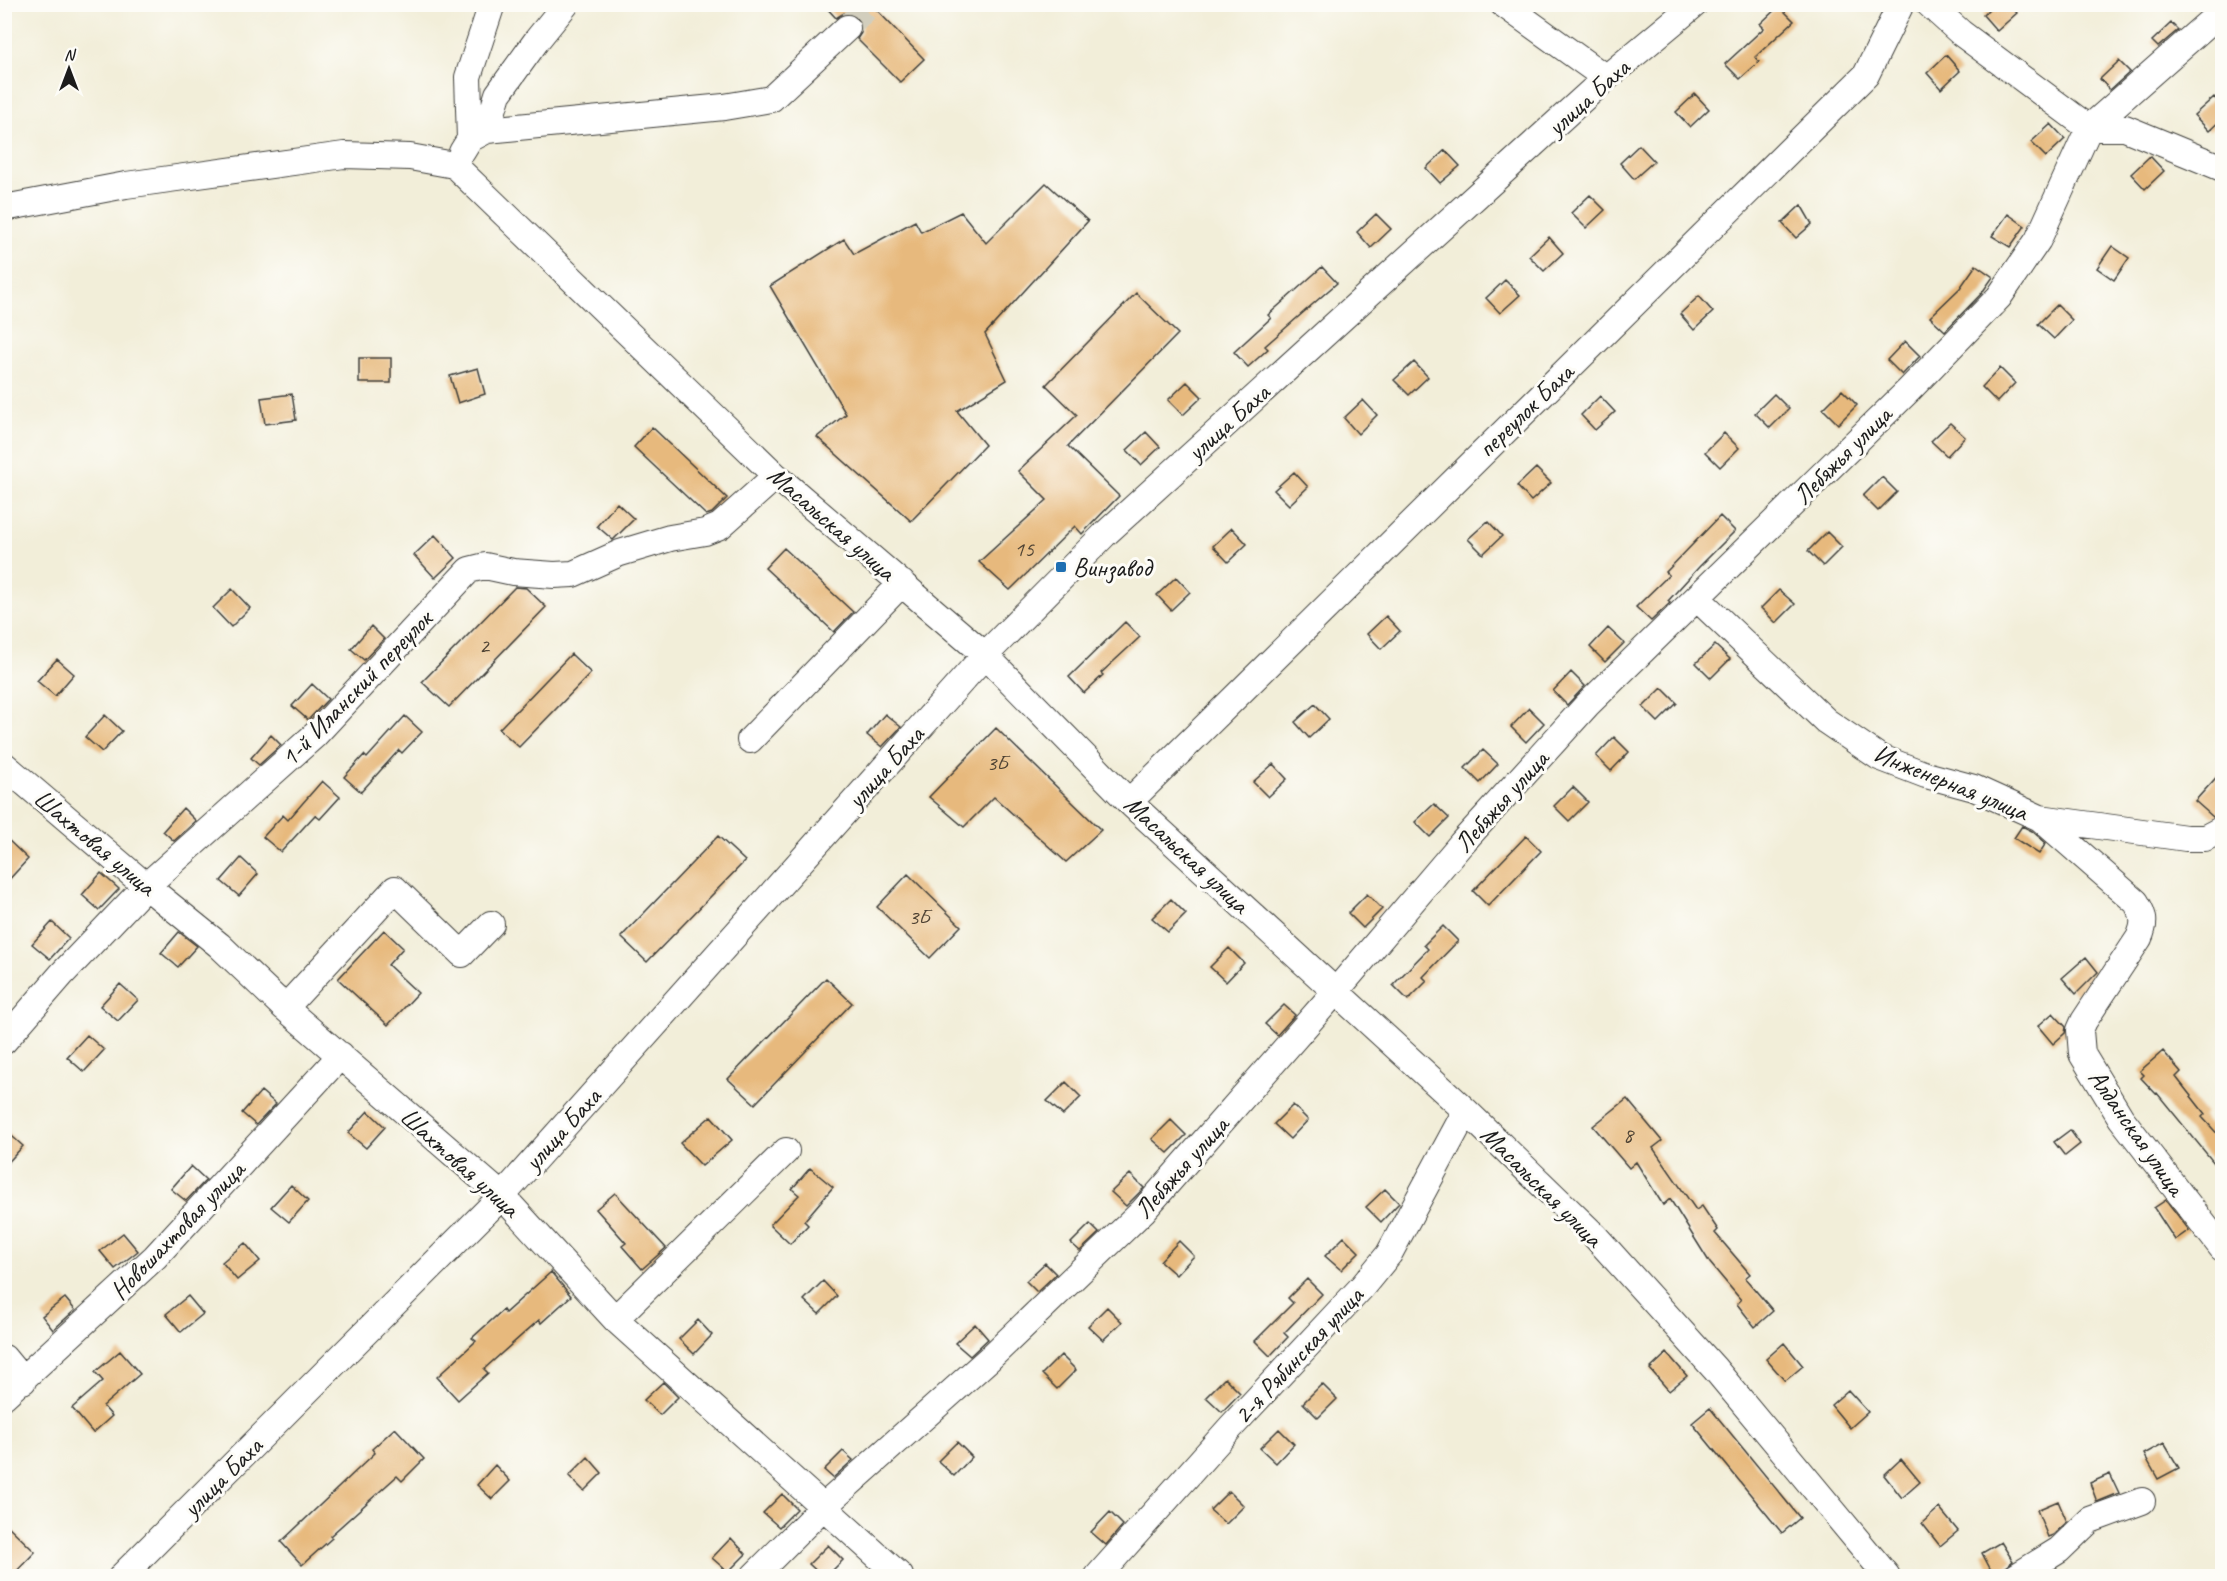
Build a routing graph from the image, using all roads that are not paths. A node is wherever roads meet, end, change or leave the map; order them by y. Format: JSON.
{"nodes":[{"id":1,"x":492,"y":4,"type":"edge"},
{"id":2,"x":566,"y":4,"type":"edge"},
{"id":3,"x":1503,"y":4,"type":"edge"},
{"id":4,"x":1695,"y":4,"type":"edge"},
{"id":5,"x":1901,"y":4,"type":"edge"},
{"id":6,"x":1929,"y":4,"type":"edge"},
{"id":7,"x":2223,"y":11,"type":"edge"},
{"id":8,"x":847,"y":28,"type":"tunnel mouth"},
{"id":9,"x":1606,"y":78,"type":"junction"},
{"id":10,"x":2089,"y":128,"type":"junction"},
{"id":11,"x":479,"y":134,"type":"junction"},
{"id":12,"x":454,"y":165,"type":"junction"},
{"id":13,"x":2223,"y":168,"type":"edge"},
{"id":14,"x":4,"y":208,"type":"edge"},
{"id":15,"x":776,"y":476,"type":"junction"},
{"id":16,"x":902,"y":583,"type":"junction"},
{"id":17,"x":1697,"y":598,"type":"junction"},
{"id":18,"x":985,"y":655,"type":"junction"},
{"id":19,"x":750,"y":740,"type":"dead end"},
{"id":20,"x":4,"y":765,"type":"edge"},
{"id":21,"x":1129,"y":802,"type":"junction"},
{"id":22,"x":2040,"y":818,"type":"junction"},
{"id":23,"x":2223,"y":829,"type":"edge"},
{"id":24,"x":146,"y":886,"type":"junction"},
{"id":25,"x":491,"y":924,"type":"dead end"},
{"id":26,"x":1336,"y":991,"type":"junction"},
{"id":27,"x":285,"y":1008,"type":"junction"},
{"id":28,"x":4,"y":1041,"type":"edge"},
{"id":29,"x":341,"y":1055,"type":"junction"},
{"id":30,"x":1466,"y":1111,"type":"junction"},
{"id":31,"x":786,"y":1151,"type":"dead end"},
{"id":32,"x":502,"y":1196,"type":"junction"},
{"id":33,"x":2223,"y":1248,"type":"edge"},
{"id":34,"x":615,"y":1319,"type":"junction"},
{"id":35,"x":4,"y":1358,"type":"edge"},
{"id":36,"x":14,"y":1388,"type":"edge"},
{"id":37,"x":2142,"y":1501,"type":"dead end"},
{"id":38,"x":822,"y":1508,"type":"junction"},
{"id":39,"x":122,"y":1576,"type":"edge"},
{"id":40,"x":754,"y":1576,"type":"edge"},
{"id":41,"x":900,"y":1576,"type":"edge"},
{"id":42,"x":1098,"y":1576,"type":"edge"},
{"id":43,"x":1887,"y":1576,"type":"edge"},
{"id":44,"x":2017,"y":1576,"type":"edge"}],
"edges":[{"from":1,"to":11,"type":"street"},
{"from":2,"to":11,"type":"street"},
{"from":3,"to":9,"type":"street"},
{"from":4,"to":9,"type":"street","name":"улица Баха"},
{"from":5,"to":21,"type":"street","name":"переулок Баха"},
{"from":6,"to":10,"type":"street"},
{"from":7,"to":10,"type":"street","name":"Лебяжья улица"},
{"from":8,"to":11,"type":"street"},
{"from":9,"to":18,"type":"street","name":"улица Баха"},
{"from":10,"to":13,"type":"street"},
{"from":10,"to":17,"type":"street","name":"Лебяжья улица"},
{"from":11,"to":12,"type":"street"},
{"from":12,"to":14,"type":"street"},
{"from":12,"to":15,"type":"street","name":"Масальская улица"},
{"from":15,"to":16,"type":"street","name":"Масальская улица"},
{"from":15,"to":24,"type":"street","name":"1-й Иланский переулок"},
{"from":16,"to":18,"type":"street","name":"Масальская улица"},
{"from":16,"to":19,"type":"street"},
{"from":17,"to":22,"type":"street","name":"Инженерная улица"},
{"from":17,"to":26,"type":"street","name":"Лебяжья улица"},
{"from":18,"to":21,"type":"street","name":"Масальская улица"},
{"from":18,"to":32,"type":"street","name":"улица Баха"},
{"from":20,"to":24,"type":"street","name":"Шахтовая улица"},
{"from":21,"to":26,"type":"street","name":"Масальская улица"},
{"from":22,"to":23,"type":"street","name":"Инженерная улица"},
{"from":22,"to":33,"type":"street","name":"Алданская улица"},
{"from":24,"to":27,"type":"street","name":"Шахтовая улица"},
{"from":24,"to":28,"type":"street","name":"1-й Иланский переулок"},
{"from":25,"to":27,"type":"street"},
{"from":26,"to":30,"type":"street","name":"Масальская улица"},
{"from":26,"to":38,"type":"street","name":"Лебяжья улица"},
{"from":27,"to":29,"type":"street","name":"Шахтовая улица"},
{"from":29,"to":32,"type":"street","name":"Шахтовая улица"},
{"from":29,"to":36,"type":"street","name":"Новошахтовая улица"},
{"from":30,"to":42,"type":"street","name":"2-я Рябинская улица"},
{"from":30,"to":43,"type":"street","name":"Масальская улица"},
{"from":31,"to":34,"type":"street"},
{"from":32,"to":34,"type":"street","name":"Шахтовая улица"},
{"from":32,"to":39,"type":"street","name":"улица Баха"},
{"from":34,"to":38,"type":"street","name":"Шахтовая улица"},
{"from":35,"to":36,"type":"street"},
{"from":37,"to":44,"type":"street"},
{"from":38,"to":40,"type":"street","name":"Лебяжья улица"},
{"from":38,"to":41,"type":"street","name":"Шахтовая улица"}]}
